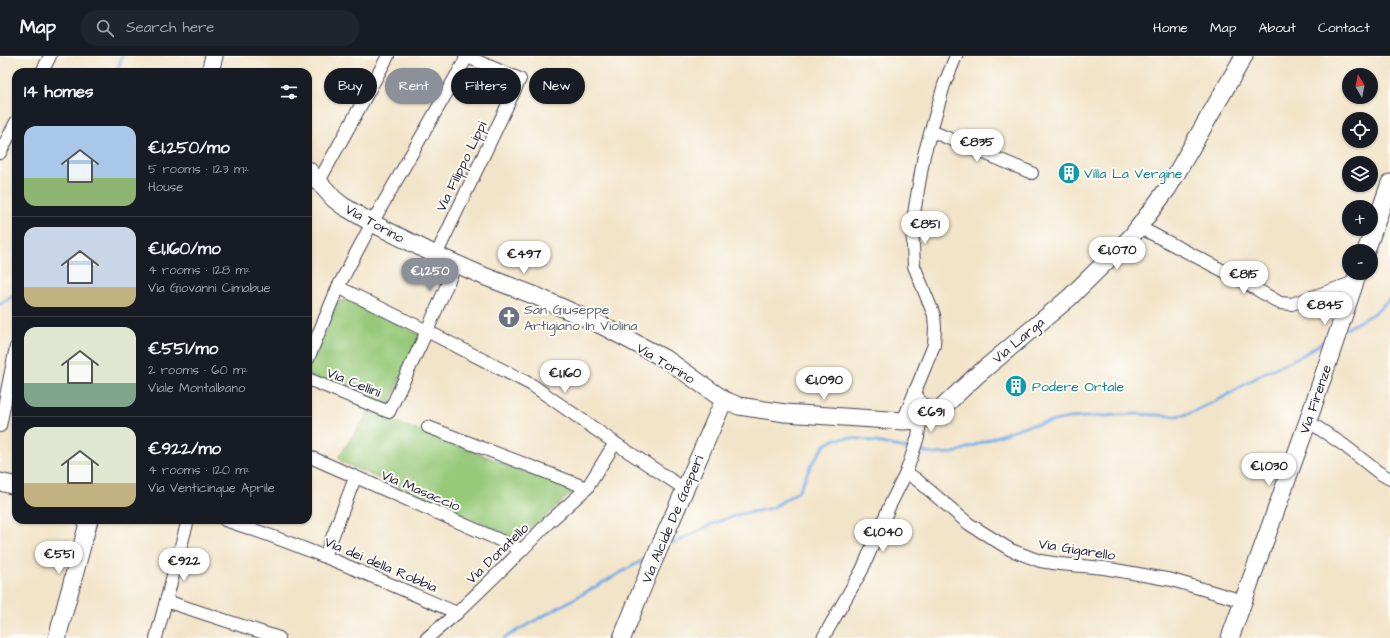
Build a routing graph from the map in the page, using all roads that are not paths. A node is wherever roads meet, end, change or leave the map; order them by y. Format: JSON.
{"nodes":[{"id":1,"x":50,"y":56,"type":"edge"},
{"id":2,"x":388,"y":56,"type":"edge"},
{"id":3,"x":466,"y":56,"type":"edge"},
{"id":4,"x":956,"y":56,"type":"edge"},
{"id":5,"x":1244,"y":56,"type":"edge"},
{"id":6,"x":44,"y":68,"type":"edge"},
{"id":7,"x":12,"y":130,"type":"edge"},
{"id":8,"x":931,"y":131,"type":"junction"},
{"id":9,"x":0,"y":152,"type":"edge"},
{"id":10,"x":1032,"y":173,"type":"dead end"},
{"id":11,"x":312,"y":175,"type":"edge"},
{"id":12,"x":318,"y":183,"type":"junction"},
{"id":13,"x":1390,"y":183,"type":"edge"},
{"id":14,"x":372,"y":223,"type":"junction"},
{"id":15,"x":1139,"y":227,"type":"junction"},
{"id":16,"x":1368,"y":244,"type":"edge"},
{"id":17,"x":436,"y":255,"type":"junction"},
{"id":18,"x":456,"y":264,"type":"junction"},
{"id":19,"x":1350,"y":280,"type":"edge"},
{"id":20,"x":1356,"y":280,"type":"edge"},
{"id":21,"x":338,"y":287,"type":"junction"},
{"id":22,"x":427,"y":331,"type":"junction"},
{"id":23,"x":312,"y":349,"type":"edge"},
{"id":24,"x":12,"y":367,"type":"edge"},
{"id":25,"x":312,"y":381,"type":"edge"},
{"id":26,"x":915,"y":390,"type":"junction"},
{"id":27,"x":724,"y":400,"type":"junction"},
{"id":28,"x":943,"y":407,"type":"junction"},
{"id":29,"x":903,"y":420,"type":"junction"},
{"id":30,"x":920,"y":420,"type":"junction"},
{"id":31,"x":1308,"y":421,"type":"junction"},
{"id":32,"x":0,"y":426,"type":"edge"},
{"id":33,"x":428,"y":427,"type":"dead end"},
{"id":34,"x":615,"y":443,"type":"junction"},
{"id":35,"x":312,"y":458,"type":"edge"},
{"id":36,"x":906,"y":473,"type":"junction"},
{"id":37,"x":355,"y":478,"type":"junction"},
{"id":38,"x":1390,"y":479,"type":"edge"},
{"id":39,"x":0,"y":482,"type":"edge"},
{"id":40,"x":12,"y":485,"type":"edge"},
{"id":41,"x":587,"y":488,"type":"junction"},
{"id":42,"x":685,"y":489,"type":"junction"},
{"id":43,"x":88,"y":524,"type":"edge"},
{"id":44,"x":187,"y":524,"type":"edge"},
{"id":45,"x":237,"y":524,"type":"edge"},
{"id":46,"x":522,"y":550,"type":"junction"},
{"id":47,"x":325,"y":556,"type":"junction"},
{"id":48,"x":166,"y":601,"type":"junction"},
{"id":49,"x":1243,"y":601,"type":"junction"},
{"id":50,"x":457,"y":613,"type":"junction"},
{"id":51,"x":57,"y":638,"type":"edge"},
{"id":52,"x":156,"y":638,"type":"edge"},
{"id":53,"x":278,"y":638,"type":"edge"},
{"id":54,"x":427,"y":638,"type":"edge"},
{"id":55,"x":622,"y":638,"type":"edge"},
{"id":56,"x":823,"y":638,"type":"edge"},
{"id":57,"x":1230,"y":638,"type":"edge"}],
"edges":[{"from":1,"to":6,"type":"street"},
{"from":2,"to":12,"type":"street"},
{"from":3,"to":14,"type":"street"},
{"from":3,"to":17,"type":"street","name":"Via Filippo Lippi"},
{"from":4,"to":8,"type":"street"},
{"from":5,"to":15,"type":"street","name":"Via Larga"},
{"from":7,"to":9,"type":"street"},
{"from":8,"to":10,"type":"street"},
{"from":8,"to":26,"type":"street"},
{"from":11,"to":12,"type":"street","name":"Via Torino"},
{"from":12,"to":14,"type":"street","name":"Via Torino"},
{"from":13,"to":16,"type":"street"},
{"from":14,"to":17,"type":"street","name":"Via Torino"},
{"from":14,"to":21,"type":"street"},
{"from":15,"to":19,"type":"street"},
{"from":15,"to":28,"type":"street","name":"Via Larga"},
{"from":17,"to":18,"type":"street","name":"Via Torino"},
{"from":18,"to":22,"type":"street"},
{"from":18,"to":27,"type":"street","name":"Via Torino"},
{"from":20,"to":31,"type":"street","name":"Via Firenze"},
{"from":21,"to":22,"type":"street"},
{"from":21,"to":23,"type":"street"},
{"from":22,"to":25,"type":"street","name":"Via Cellini"},
{"from":22,"to":34,"type":"street"},
{"from":24,"to":32,"type":"street"},
{"from":26,"to":28,"type":"street"},
{"from":26,"to":29,"type":"street"},
{"from":27,"to":29,"type":"street","name":"Via Torino"},
{"from":27,"to":42,"type":"street","name":"Via Alcide De Gasperi"},
{"from":28,"to":30,"type":"street","name":"Via Larga"},
{"from":29,"to":30,"type":"street","name":"Via Torino"},
{"from":30,"to":36,"type":"street"},
{"from":31,"to":38,"type":"street"},
{"from":31,"to":49,"type":"street","name":"Via Firenze"},
{"from":33,"to":41,"type":"street"},
{"from":34,"to":41,"type":"street","name":"Via Donatello"},
{"from":34,"to":42,"type":"street"},
{"from":35,"to":37,"type":"street","name":"Via Masaccio"},
{"from":36,"to":49,"type":"street","name":"Via Gigarello"},
{"from":36,"to":56,"type":"street"},
{"from":37,"to":46,"type":"street","name":"Via Masaccio"},
{"from":37,"to":47,"type":"street"},
{"from":39,"to":40,"type":"street"},
{"from":41,"to":46,"type":"street","name":"Via Donatello"},
{"from":42,"to":55,"type":"street","name":"Via Alcide De Gasperi"},
{"from":43,"to":51,"type":"street"},
{"from":44,"to":48,"type":"street"},
{"from":45,"to":47,"type":"street","name":"Via dei della Robbia"},
{"from":46,"to":50,"type":"street","name":"Via Donatello"},
{"from":47,"to":50,"type":"street","name":"Via dei della Robbia"},
{"from":48,"to":52,"type":"street"},
{"from":48,"to":53,"type":"street"},
{"from":49,"to":57,"type":"street","name":"Via Firenze"},
{"from":50,"to":54,"type":"street","name":"Via Donatello"}]}
